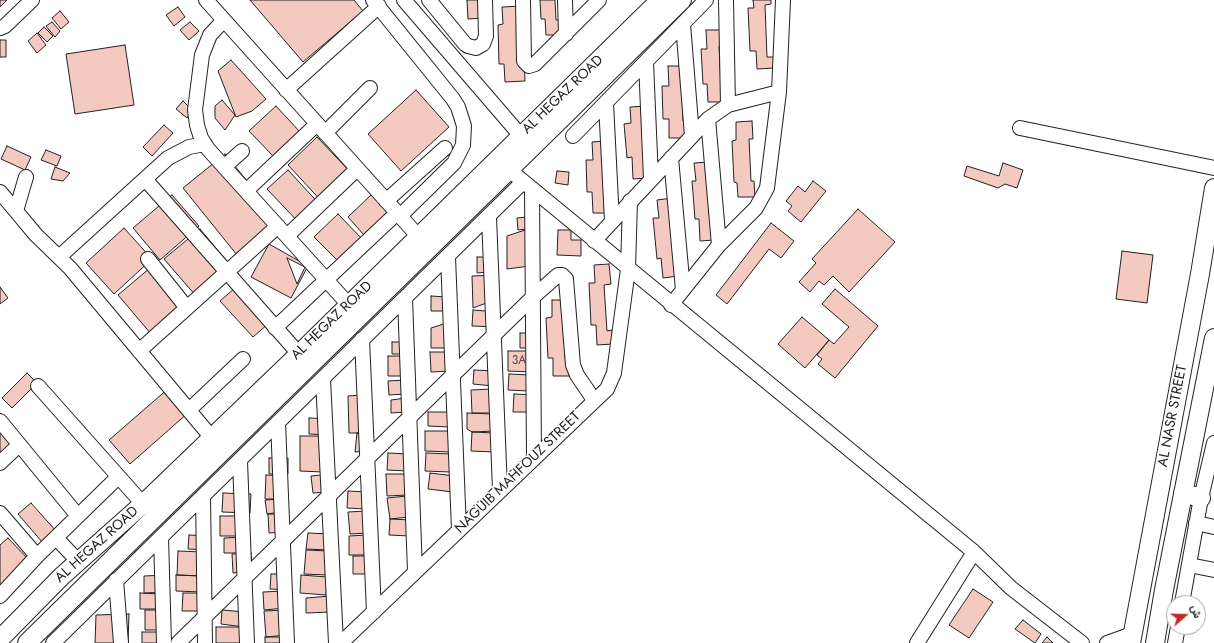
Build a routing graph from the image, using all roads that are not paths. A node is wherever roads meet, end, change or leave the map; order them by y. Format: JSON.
{"nodes":[{"id":1,"x":32,"y":0,"type":"edge"},
{"id":2,"x":206,"y":0,"type":"edge"},
{"id":3,"x":404,"y":0,"type":"edge"},
{"id":4,"x":429,"y":0,"type":"edge"},
{"id":5,"x":485,"y":0,"type":"edge"},
{"id":6,"x":523,"y":0,"type":"edge"},
{"id":7,"x":565,"y":0,"type":"edge"},
{"id":8,"x":600,"y":0,"type":"edge"},
{"id":9,"x":660,"y":0,"type":"edge"},
{"id":10,"x":682,"y":0,"type":"edge"},
{"id":11,"x":706,"y":0,"type":"edge"},
{"id":12,"x":726,"y":0,"type":"edge"},
{"id":13,"x":784,"y":0,"type":"edge"},
{"id":14,"x":376,"y":3,"type":"edge"},
{"id":15,"x":224,"y":20,"type":"junction"},
{"id":16,"x":683,"y":24,"type":"junction"},
{"id":17,"x":0,"y":28,"type":"edge"},
{"id":18,"x":566,"y":34,"type":"junction"},
{"id":19,"x":646,"y":62,"type":"junction"},
{"id":20,"x":370,"y":88,"type":"dead end"},
{"id":21,"x":286,"y":90,"type":"junction"},
{"id":22,"x":779,"y":92,"type":"junction"},
{"id":23,"x":606,"y":103,"type":"junction"},
{"id":24,"x":728,"y":105,"type":"junction"},
{"id":25,"x":708,"y":119,"type":"junction"},
{"id":26,"x":1020,"y":128,"type":"dead end"},
{"id":27,"x":321,"y":129,"type":"junction"},
{"id":28,"x":521,"y":136,"type":"junction"},
{"id":29,"x":574,"y":136,"type":"dead end"},
{"id":30,"x":692,"y":136,"type":"junction"},
{"id":31,"x":205,"y":144,"type":"junction"},
{"id":32,"x":445,"y":148,"type":"dead end"},
{"id":33,"x":242,"y":151,"type":"dead end"},
{"id":34,"x":671,"y":158,"type":"junction"},
{"id":35,"x":224,"y":167,"type":"junction"},
{"id":36,"x":1214,"y":168,"type":"edge"},
{"id":37,"x":358,"y":169,"type":"junction"},
{"id":38,"x":508,"y":169,"type":"junction"},
{"id":39,"x":26,"y":177,"type":"dead end"},
{"id":40,"x":145,"y":179,"type":"junction"},
{"id":41,"x":651,"y":179,"type":"junction"},
{"id":42,"x":528,"y":186,"type":"junction"},
{"id":43,"x":1214,"y":188,"type":"edge"},
{"id":44,"x":246,"y":191,"type":"junction"},
{"id":45,"x":2,"y":199,"type":"edge"},
{"id":46,"x":386,"y":201,"type":"junction"},
{"id":47,"x":630,"y":201,"type":"junction"},
{"id":48,"x":16,"y":211,"type":"junction"},
{"id":49,"x":398,"y":215,"type":"junction"},
{"id":50,"x":489,"y":217,"type":"junction"},
{"id":51,"x":1211,"y":217,"type":"edge"},
{"id":52,"x":612,"y":221,"type":"junction"},
{"id":53,"x":282,"y":231,"type":"junction"},
{"id":54,"x":418,"y":236,"type":"junction"},
{"id":55,"x":594,"y":241,"type":"junction"},
{"id":56,"x":719,"y":246,"type":"junction"},
{"id":57,"x":448,"y":256,"type":"junction"},
{"id":58,"x":59,"y":257,"type":"junction"},
{"id":59,"x":148,"y":259,"type":"dead end"},
{"id":60,"x":628,"y":269,"type":"junction"},
{"id":61,"x":226,"y":272,"type":"junction"},
{"id":62,"x":1207,"y":274,"type":"edge"},
{"id":63,"x":326,"y":280,"type":"junction"},
{"id":64,"x":683,"y":290,"type":"junction"},
{"id":65,"x":533,"y":297,"type":"junction"},
{"id":66,"x":405,"y":298,"type":"junction"},
{"id":67,"x":349,"y":305,"type":"junction"},
{"id":68,"x":671,"y":305,"type":"junction"},
{"id":69,"x":187,"y":308,"type":"junction"},
{"id":70,"x":275,"y":328,"type":"junction"},
{"id":71,"x":494,"y":336,"type":"junction"},
{"id":72,"x":1214,"y":338,"type":"edge"},
{"id":73,"x":362,"y":339,"type":"junction"},
{"id":74,"x":139,"y":351,"type":"junction"},
{"id":75,"x":299,"y":354,"type":"junction"},
{"id":76,"x":244,"y":359,"type":"dead end"},
{"id":77,"x":453,"y":376,"type":"junction"},
{"id":78,"x":323,"y":379,"type":"junction"},
{"id":79,"x":38,"y":386,"type":"dead end"},
{"id":80,"x":594,"y":400,"type":"junction"},
{"id":81,"x":189,"y":410,"type":"junction"},
{"id":82,"x":1207,"y":411,"type":"edge"},
{"id":83,"x":409,"y":418,"type":"junction"},
{"id":84,"x":0,"y":421,"type":"edge"},
{"id":85,"x":278,"y":422,"type":"junction"},
{"id":86,"x":212,"y":438,"type":"junction"},
{"id":87,"x":19,"y":445,"type":"junction"},
{"id":88,"x":1214,"y":445,"type":"edge"},
{"id":89,"x":534,"y":457,"type":"junction"},
{"id":90,"x":367,"y":459,"type":"junction"},
{"id":91,"x":240,"y":461,"type":"junction"},
{"id":92,"x":0,"y":462,"type":"edge"},
{"id":93,"x":1211,"y":467,"type":"edge"},
{"id":94,"x":118,"y":477,"type":"junction"},
{"id":95,"x":500,"y":490,"type":"junction"},
{"id":96,"x":1183,"y":493,"type":"junction"},
{"id":97,"x":203,"y":496,"type":"junction"},
{"id":98,"x":328,"y":497,"type":"junction"},
{"id":99,"x":1201,"y":498,"type":"junction"},
{"id":100,"x":143,"y":504,"type":"junction"},
{"id":101,"x":0,"y":513,"type":"edge"},
{"id":102,"x":78,"y":516,"type":"junction"},
{"id":103,"x":1196,"y":523,"type":"junction"},
{"id":104,"x":1214,"y":526,"type":"edge"},
{"id":105,"x":458,"y":530,"type":"junction"},
{"id":106,"x":106,"y":536,"type":"junction"},
{"id":107,"x":161,"y":537,"type":"junction"},
{"id":108,"x":56,"y":538,"type":"junction"},
{"id":109,"x":283,"y":541,"type":"junction"},
{"id":110,"x":121,"y":550,"type":"junction"},
{"id":111,"x":974,"y":552,"type":"junction"},
{"id":112,"x":37,"y":556,"type":"junction"},
{"id":113,"x":79,"y":562,"type":"junction"},
{"id":114,"x":1189,"y":565,"type":"junction"},
{"id":115,"x":1214,"y":570,"type":"edge"},
{"id":116,"x":415,"y":572,"type":"junction"},
{"id":117,"x":62,"y":576,"type":"junction"},
{"id":118,"x":244,"y":579,"type":"junction"},
{"id":119,"x":116,"y":580,"type":"junction"},
{"id":120,"x":81,"y":590,"type":"junction"},
{"id":121,"x":1183,"y":595,"type":"edge"},
{"id":122,"x":0,"y":596,"type":"edge"},
{"id":123,"x":374,"y":612,"type":"junction"},
{"id":124,"x":205,"y":617,"type":"junction"},
{"id":125,"x":1131,"y":638,"type":"edge"},
{"id":126,"x":0,"y":639,"type":"edge"},
{"id":127,"x":27,"y":643,"type":"edge"},
{"id":128,"x":53,"y":643,"type":"edge"},
{"id":129,"x":121,"y":643,"type":"edge"},
{"id":130,"x":164,"y":643,"type":"edge"},
{"id":131,"x":178,"y":643,"type":"edge"},
{"id":132,"x":205,"y":643,"type":"edge"},
{"id":133,"x":247,"y":643,"type":"edge"},
{"id":134,"x":287,"y":643,"type":"edge"},
{"id":135,"x":336,"y":643,"type":"edge"},
{"id":136,"x":341,"y":643,"type":"edge"},
{"id":137,"x":916,"y":643,"type":"edge"},
{"id":138,"x":1082,"y":643,"type":"edge"},
{"id":139,"x":1107,"y":643,"type":"edge"},
{"id":140,"x":1155,"y":643,"type":"edge"}],
"edges":[{"from":1,"to":17,"type":"street"},
{"from":2,"to":15,"type":"street"},
{"from":3,"to":28,"type":"street"},
{"from":4,"to":5,"type":"street"},
{"from":6,"to":18,"type":"street"},
{"from":7,"to":18,"type":"street"},
{"from":8,"to":18,"type":"street"},
{"from":9,"to":28,"type":"main road","name":"AL HEGAZ ROAD"},
{"from":10,"to":38,"type":"main road","name":"AL HEGAZ ROAD"},
{"from":11,"to":16,"type":"street"},
{"from":12,"to":24,"type":"street"},
{"from":13,"to":22,"type":"street"},
{"from":14,"to":21,"type":"street"},
{"from":14,"to":49,"type":"street"},
{"from":15,"to":21,"type":"street"},
{"from":15,"to":31,"type":"street"},
{"from":16,"to":19,"type":"street"},
{"from":16,"to":30,"type":"street"},
{"from":19,"to":23,"type":"street"},
{"from":19,"to":41,"type":"street"},
{"from":20,"to":27,"type":"street"},
{"from":21,"to":27,"type":"street"},
{"from":22,"to":24,"type":"street"},
{"from":22,"to":56,"type":"street"},
{"from":23,"to":29,"type":"street"},
{"from":23,"to":52,"type":"street"},
{"from":24,"to":25,"type":"street"},
{"from":25,"to":30,"type":"street"},
{"from":25,"to":56,"type":"street"},
{"from":26,"to":36,"type":"street"},
{"from":27,"to":37,"type":"street"},
{"from":27,"to":44,"type":"street"},
{"from":28,"to":54,"type":"main road","name":"AL HEGAZ ROAD"},
{"from":30,"to":34,"type":"street"},
{"from":31,"to":35,"type":"street"},
{"from":31,"to":40,"type":"street"},
{"from":32,"to":46,"type":"street"},
{"from":33,"to":35,"type":"street"},
{"from":34,"to":41,"type":"street"},
{"from":34,"to":64,"type":"street"},
{"from":35,"to":44,"type":"street"},
{"from":37,"to":46,"type":"street"},
{"from":37,"to":53,"type":"street"},
{"from":38,"to":42,"type":"street"},
{"from":38,"to":110,"type":"main road","name":"AL HEGAZ ROAD"},
{"from":39,"to":48,"type":"street"},
{"from":40,"to":58,"type":"street"},
{"from":40,"to":61,"type":"street"},
{"from":41,"to":47,"type":"street"},
{"from":42,"to":50,"type":"street"},
{"from":42,"to":55,"type":"street"},
{"from":42,"to":65,"type":"street"},
{"from":43,"to":51,"type":"main road","name":"AL NASR STREET"},
{"from":44,"to":53,"type":"street"},
{"from":45,"to":48,"type":"street"},
{"from":46,"to":49,"type":"street"},
{"from":47,"to":52,"type":"street"},
{"from":47,"to":60,"type":"street","name":"NAGUIB MAHFOUZ STREET"},
{"from":48,"to":58,"type":"street"},
{"from":49,"to":54,"type":"street"},
{"from":49,"to":63,"type":"street"},
{"from":50,"to":57,"type":"street"},
{"from":50,"to":71,"type":"street"},
{"from":51,"to":62,"type":"main road","name":"AL NASR STREET"},
{"from":52,"to":55,"type":"street"},
{"from":53,"to":61,"type":"street"},
{"from":53,"to":63,"type":"street"},
{"from":54,"to":67,"type":"main road","name":"AL HEGAZ ROAD"},
{"from":55,"to":60,"type":"street"},
{"from":56,"to":64,"type":"street"},
{"from":57,"to":66,"type":"street"},
{"from":57,"to":77,"type":"street"},
{"from":58,"to":74,"type":"street"},
{"from":59,"to":69,"type":"street"},
{"from":60,"to":68,"type":"street"},
{"from":60,"to":80,"type":"street","name":"NAGUIB MAHFOUZ STREET"},
{"from":61,"to":69,"type":"street"},
{"from":61,"to":70,"type":"street"},
{"from":62,"to":125,"type":"main road","name":"AL NASR STREET"},
{"from":63,"to":67,"type":"street"},
{"from":63,"to":70,"type":"street"},
{"from":64,"to":68,"type":"street"},
{"from":65,"to":71,"type":"street"},
{"from":65,"to":80,"type":"street"},
{"from":65,"to":89,"type":"street"},
{"from":66,"to":73,"type":"street"},
{"from":66,"to":83,"type":"street"},
{"from":67,"to":75,"type":"main road","name":"AL HEGAZ ROAD"},
{"from":68,"to":111,"type":"street"},
{"from":69,"to":74,"type":"street"},
{"from":70,"to":75,"type":"street"},
{"from":71,"to":77,"type":"street"},
{"from":71,"to":95,"type":"street"},
{"from":72,"to":82,"type":"main road","name":"AL NASR STREET"},
{"from":73,"to":78,"type":"street"},
{"from":73,"to":90,"type":"street"},
{"from":74,"to":81,"type":"street"},
{"from":75,"to":86,"type":"main road","name":"AL HEGAZ ROAD"},
{"from":76,"to":81,"type":"street"},
{"from":77,"to":83,"type":"street"},
{"from":77,"to":105,"type":"street"},
{"from":78,"to":85,"type":"street"},
{"from":78,"to":98,"type":"street"},
{"from":79,"to":94,"type":"street"},
{"from":80,"to":89,"type":"street","name":"NAGUIB MAHFOUZ STREET"},
{"from":81,"to":86,"type":"street"},
{"from":82,"to":96,"type":"main road","name":"AL NASR STREET"},
{"from":83,"to":90,"type":"street"},
{"from":83,"to":116,"type":"street"},
{"from":84,"to":87,"type":"street"},
{"from":85,"to":91,"type":"street"},
{"from":85,"to":109,"type":"street"},
{"from":86,"to":100,"type":"main road","name":"AL HEGAZ ROAD"},
{"from":87,"to":92,"type":"street"},
{"from":87,"to":102,"type":"street"},
{"from":88,"to":93,"type":"street"},
{"from":89,"to":95,"type":"street","name":"NAGUIB MAHFOUZ STREET"},
{"from":90,"to":98,"type":"street"},
{"from":90,"to":123,"type":"street"},
{"from":91,"to":97,"type":"street"},
{"from":91,"to":118,"type":"street"},
{"from":93,"to":99,"type":"street"},
{"from":94,"to":100,"type":"street"},
{"from":94,"to":102,"type":"street"},
{"from":95,"to":105,"type":"street","name":"NAGUIB MAHFOUZ STREET"},
{"from":96,"to":99,"type":"main road"},
{"from":96,"to":140,"type":"main road","name":"AL NASR STREET"},
{"from":97,"to":107,"type":"street"},
{"from":97,"to":124,"type":"street"},
{"from":98,"to":109,"type":"street"},
{"from":98,"to":135,"type":"street"},
{"from":99,"to":103,"type":"street"},
{"from":100,"to":106,"type":"main road","name":"AL HEGAZ ROAD"},
{"from":101,"to":112,"type":"street"},
{"from":102,"to":108,"type":"street"},
{"from":103,"to":104,"type":"street"},
{"from":103,"to":114,"type":"street"},
{"from":105,"to":116,"type":"street","name":"NAGUIB MAHFOUZ STREET"},
{"from":106,"to":110,"type":"main road"},
{"from":106,"to":113,"type":"main road","name":"AL HEGAZ ROAD"},
{"from":107,"to":119,"type":"street"},
{"from":107,"to":130,"type":"street"},
{"from":108,"to":112,"type":"street"},
{"from":108,"to":113,"type":"street"},
{"from":109,"to":118,"type":"street"},
{"from":109,"to":134,"type":"street"},
{"from":110,"to":120,"type":"main road","name":"AL HEGAZ ROAD"},
{"from":111,"to":137,"type":"street"},
{"from":111,"to":138,"type":"street"},
{"from":112,"to":122,"type":"street"},
{"from":113,"to":117,"type":"main road","name":"AL HEGAZ ROAD"},
{"from":114,"to":115,"type":"street"},
{"from":114,"to":121,"type":"street"},
{"from":116,"to":123,"type":"street","name":"NAGUIB MAHFOUZ STREET"},
{"from":117,"to":120,"type":"main road"},
{"from":117,"to":126,"type":"main road","name":"AL HEGAZ ROAD"},
{"from":118,"to":124,"type":"street"},
{"from":118,"to":133,"type":"street"},
{"from":119,"to":128,"type":"street"},
{"from":119,"to":129,"type":"street"},
{"from":120,"to":127,"type":"main road","name":"AL HEGAZ ROAD"},
{"from":123,"to":136,"type":"street","name":"NAGUIB MAHFOUZ STREET"},
{"from":124,"to":131,"type":"street"},
{"from":124,"to":132,"type":"street"},
{"from":125,"to":139,"type":"street"}]}
